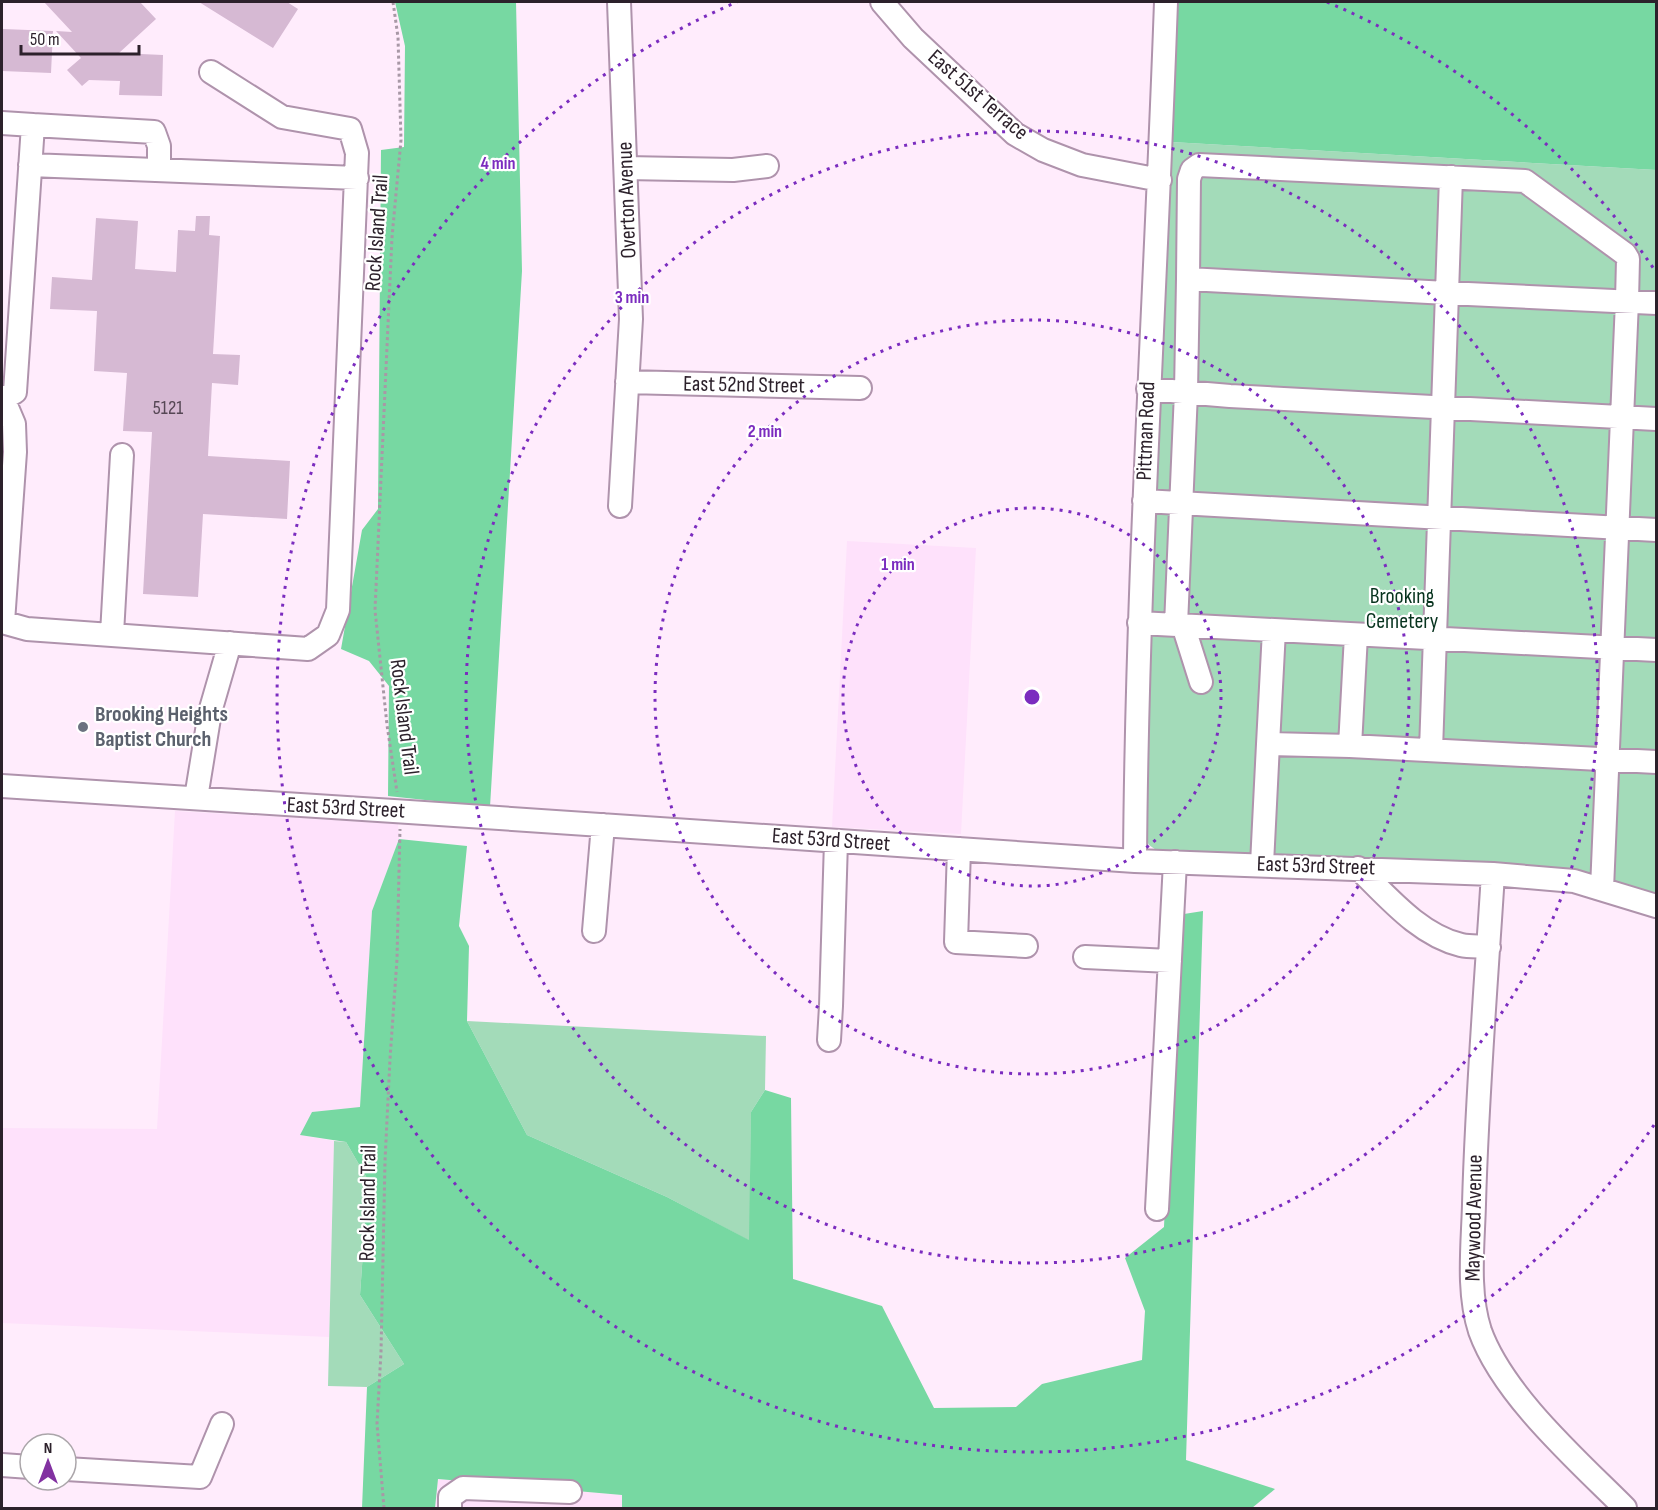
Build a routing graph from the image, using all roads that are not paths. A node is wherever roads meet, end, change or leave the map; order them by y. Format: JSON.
{"nodes":[{"id":1,"x":618,"y":2,"type":"edge"},
{"id":2,"x":882,"y":2,"type":"edge"},
{"id":3,"x":1166,"y":2,"type":"edge"},
{"id":4,"x":211,"y":72,"type":"dead end"},
{"id":5,"x":2,"y":123,"type":"edge"},
{"id":6,"x":33,"y":125,"type":"junction"},
{"id":7,"x":30,"y":165,"type":"junction"},
{"id":8,"x":766,"y":166,"type":"dead end"},
{"id":9,"x":626,"y":168,"type":"junction"},
{"id":10,"x":159,"y":170,"type":"junction"},
{"id":11,"x":1451,"y":177,"type":"junction"},
{"id":12,"x":357,"y":178,"type":"junction"},
{"id":13,"x":1160,"y":180,"type":"junction"},
{"id":14,"x":1188,"y":279,"type":"junction"},
{"id":15,"x":1447,"y":293,"type":"junction"},
{"id":16,"x":1627,"y":302,"type":"junction"},
{"id":17,"x":1656,"y":303,"type":"edge"},
{"id":18,"x":627,"y":382,"type":"junction"},
{"id":19,"x":860,"y":388,"type":"dead end"},
{"id":20,"x":1148,"y":389,"type":"junction"},
{"id":21,"x":1186,"y":392,"type":"junction"},
{"id":22,"x":2,"y":399,"type":"edge"},
{"id":23,"x":1444,"y":407,"type":"junction"},
{"id":24,"x":1623,"y":417,"type":"junction"},
{"id":25,"x":1656,"y":419,"type":"edge"},
{"id":26,"x":122,"y":455,"type":"dead end"},
{"id":27,"x":1144,"y":501,"type":"junction"},
{"id":28,"x":1180,"y":502,"type":"junction"},
{"id":29,"x":620,"y":506,"type":"dead end"},
{"id":30,"x":1440,"y":518,"type":"junction"},
{"id":31,"x":1617,"y":528,"type":"junction"},
{"id":32,"x":1656,"y":530,"type":"edge"},
{"id":33,"x":2,"y":622,"type":"edge"},
{"id":34,"x":1139,"y":623,"type":"junction"},
{"id":35,"x":1179,"y":625,"type":"junction"},
{"id":36,"x":1274,"y":630,"type":"junction"},
{"id":37,"x":112,"y":634,"type":"junction"},
{"id":38,"x":1356,"y":635,"type":"junction"},
{"id":39,"x":1435,"y":639,"type":"junction"},
{"id":40,"x":230,"y":643,"type":"junction"},
{"id":41,"x":1612,"y":648,"type":"junction"},
{"id":42,"x":1656,"y":650,"type":"edge"},
{"id":43,"x":1201,"y":682,"type":"dead end"},
{"id":44,"x":1268,"y":744,"type":"junction"},
{"id":45,"x":1350,"y":746,"type":"junction"},
{"id":46,"x":1431,"y":750,"type":"junction"},
{"id":47,"x":1607,"y":759,"type":"junction"},
{"id":48,"x":1656,"y":762,"type":"edge"},
{"id":49,"x":2,"y":786,"type":"edge"},
{"id":50,"x":196,"y":798,"type":"junction"},
{"id":51,"x":603,"y":825,"type":"junction"},
{"id":52,"x":836,"y":841,"type":"junction"},
{"id":53,"x":958,"y":849,"type":"junction"},
{"id":54,"x":1135,"y":861,"type":"junction"},
{"id":55,"x":1175,"y":862,"type":"junction"},
{"id":56,"x":1262,"y":864,"type":"junction"},
{"id":57,"x":1358,"y":868,"type":"junction"},
{"id":58,"x":1493,"y":874,"type":"junction"},
{"id":59,"x":1602,"y":889,"type":"junction"},
{"id":60,"x":1656,"y":906,"type":"edge"},
{"id":61,"x":594,"y":931,"type":"dead end"},
{"id":62,"x":1026,"y":946,"type":"dead end"},
{"id":63,"x":1489,"y":947,"type":"junction"},
{"id":64,"x":1085,"y":957,"type":"dead end"},
{"id":65,"x":1170,"y":961,"type":"junction"},
{"id":66,"x":829,"y":1040,"type":"dead end"},
{"id":67,"x":1157,"y":1209,"type":"dead end"},
{"id":68,"x":222,"y":1424,"type":"dead end"},
{"id":69,"x":2,"y":1466,"type":"edge"},
{"id":70,"x":18,"y":1467,"type":"edge"},
{"id":71,"x":78,"y":1470,"type":"edge"},
{"id":72,"x":570,"y":1492,"type":"dead end"},
{"id":73,"x":450,"y":1509,"type":"edge"},
{"id":74,"x":1625,"y":1509,"type":"edge"}],
"edges":[{"from":1,"to":9,"type":"street","name":"Overton Avenue"},
{"from":2,"to":13,"type":"street","name":"East 51st Terrace"},
{"from":3,"to":13,"type":"street","name":"Pittman Road"},
{"from":4,"to":12,"type":"street"},
{"from":5,"to":6,"type":"street"},
{"from":6,"to":7,"type":"street"},
{"from":6,"to":10,"type":"street"},
{"from":7,"to":10,"type":"street"},
{"from":7,"to":22,"type":"street"},
{"from":8,"to":9,"type":"street"},
{"from":9,"to":18,"type":"street","name":"Overton Avenue"},
{"from":10,"to":12,"type":"street"},
{"from":11,"to":14,"type":"street"},
{"from":11,"to":15,"type":"street"},
{"from":11,"to":16,"type":"street"},
{"from":12,"to":40,"type":"street"},
{"from":13,"to":20,"type":"street","name":"Pittman Road"},
{"from":14,"to":15,"type":"street"},
{"from":14,"to":21,"type":"street"},
{"from":15,"to":16,"type":"street"},
{"from":15,"to":23,"type":"street"},
{"from":16,"to":17,"type":"street"},
{"from":16,"to":24,"type":"street"},
{"from":18,"to":19,"type":"street","name":"East 52nd Street"},
{"from":18,"to":29,"type":"street","name":"Overton Avenue"},
{"from":20,"to":21,"type":"street"},
{"from":20,"to":27,"type":"street","name":"Pittman Road"},
{"from":21,"to":23,"type":"street"},
{"from":21,"to":28,"type":"street"},
{"from":22,"to":33,"type":"street"},
{"from":23,"to":24,"type":"street"},
{"from":23,"to":30,"type":"street"},
{"from":24,"to":25,"type":"street"},
{"from":24,"to":31,"type":"street"},
{"from":26,"to":37,"type":"street"},
{"from":27,"to":28,"type":"street"},
{"from":27,"to":34,"type":"street","name":"Pittman Road"},
{"from":28,"to":30,"type":"street"},
{"from":28,"to":35,"type":"street"},
{"from":30,"to":31,"type":"street"},
{"from":30,"to":39,"type":"street"},
{"from":31,"to":32,"type":"street"},
{"from":31,"to":41,"type":"street"},
{"from":33,"to":37,"type":"street"},
{"from":34,"to":35,"type":"street"},
{"from":34,"to":54,"type":"street","name":"Pittman Road"},
{"from":35,"to":36,"type":"street"},
{"from":35,"to":43,"type":"street"},
{"from":36,"to":38,"type":"street"},
{"from":36,"to":44,"type":"street"},
{"from":37,"to":40,"type":"street"},
{"from":38,"to":39,"type":"street"},
{"from":38,"to":45,"type":"street"},
{"from":39,"to":41,"type":"street"},
{"from":39,"to":46,"type":"street"},
{"from":40,"to":50,"type":"street"},
{"from":41,"to":42,"type":"street"},
{"from":41,"to":47,"type":"street"},
{"from":44,"to":45,"type":"street"},
{"from":44,"to":56,"type":"street"},
{"from":45,"to":46,"type":"street"},
{"from":46,"to":47,"type":"street"},
{"from":47,"to":48,"type":"street"},
{"from":47,"to":59,"type":"street"},
{"from":49,"to":50,"type":"street","name":"East 53rd Street"},
{"from":50,"to":51,"type":"street","name":"East 53rd Street"},
{"from":51,"to":52,"type":"street","name":"East 53rd Street"},
{"from":51,"to":61,"type":"street"},
{"from":52,"to":53,"type":"street","name":"East 53rd Street"},
{"from":52,"to":66,"type":"street"},
{"from":53,"to":54,"type":"street","name":"East 53rd Street"},
{"from":53,"to":62,"type":"street"},
{"from":54,"to":55,"type":"street","name":"East 53rd Street"},
{"from":55,"to":56,"type":"street","name":"East 53rd Street"},
{"from":55,"to":65,"type":"street"},
{"from":56,"to":57,"type":"street","name":"East 53rd Street"},
{"from":57,"to":58,"type":"street","name":"East 53rd Street"},
{"from":57,"to":63,"type":"street"},
{"from":58,"to":59,"type":"street","name":"East 53rd Street"},
{"from":58,"to":63,"type":"street","name":"Maywood Avenue"},
{"from":59,"to":60,"type":"street","name":"East 53rd Street"},
{"from":63,"to":74,"type":"street","name":"Maywood Avenue"},
{"from":64,"to":65,"type":"street"},
{"from":65,"to":67,"type":"street"},
{"from":68,"to":71,"type":"street"},
{"from":69,"to":70,"type":"street"},
{"from":72,"to":73,"type":"street"}]}
